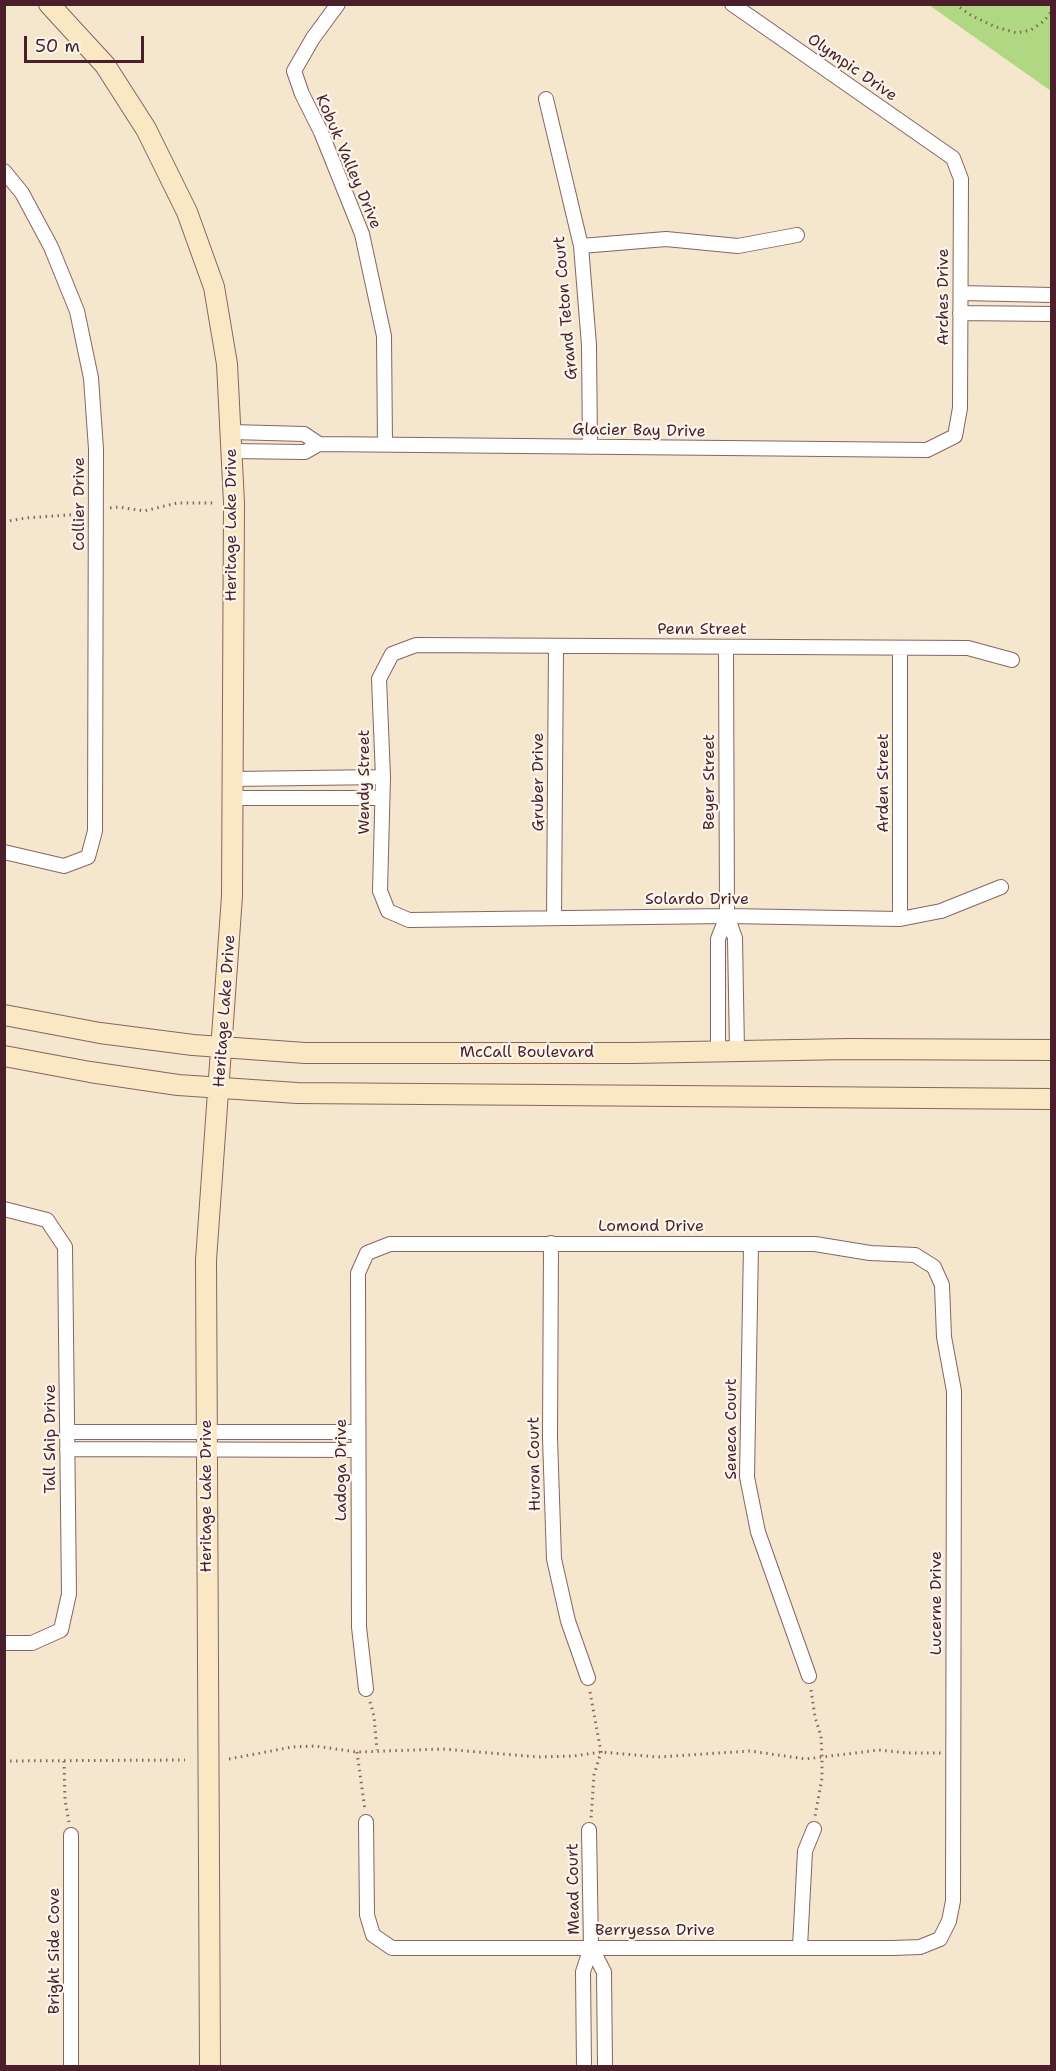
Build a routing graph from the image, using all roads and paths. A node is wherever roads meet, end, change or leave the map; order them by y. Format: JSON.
{"nodes":[{"id":1,"x":49,"y":4,"type":"edge"},
{"id":2,"x":338,"y":4,"type":"edge"},
{"id":3,"x":732,"y":4,"type":"edge"},
{"id":4,"x":954,"y":4,"type":"edge"},
{"id":5,"x":1052,"y":11,"type":"edge"},
{"id":6,"x":546,"y":99,"type":"dead end"},
{"id":7,"x":953,"y":158,"type":"joint"},
{"id":8,"x":4,"y":171,"type":"edge"},
{"id":9,"x":797,"y":235,"type":"dead end"},
{"id":10,"x":581,"y":246,"type":"junction"},
{"id":11,"x":961,"y":294,"type":"junction"},
{"id":12,"x":1052,"y":294,"type":"edge"},
{"id":13,"x":960,"y":313,"type":"junction"},
{"id":14,"x":1052,"y":314,"type":"edge"},
{"id":15,"x":955,"y":436,"type":"joint"},
{"id":16,"x":232,"y":442,"type":"junction"},
{"id":17,"x":319,"y":444,"type":"junction"},
{"id":18,"x":385,"y":444,"type":"junction"},
{"id":19,"x":590,"y":447,"type":"junction"},
{"id":20,"x":556,"y":646,"type":"junction"},
{"id":21,"x":726,"y":647,"type":"junction"},
{"id":22,"x":900,"y":648,"type":"junction"},
{"id":23,"x":392,"y":654,"type":"joint"},
{"id":24,"x":1012,"y":660,"type":"dead end"},
{"id":25,"x":383,"y":777,"type":"junction"},
{"id":26,"x":232,"y":788,"type":"junction"},
{"id":27,"x":382,"y":798,"type":"junction"},
{"id":28,"x":4,"y":852,"type":"edge"},
{"id":29,"x":1001,"y":887,"type":"dead end"},
{"id":30,"x":388,"y":911,"type":"joint"},
{"id":31,"x":727,"y":916,"type":"junction"},
{"id":32,"x":554,"y":918,"type":"junction"},
{"id":33,"x":900,"y":919,"type":"junction"},
{"id":34,"x":4,"y":1015,"type":"edge"},
{"id":35,"x":222,"y":1047,"type":"junction"},
{"id":36,"x":1052,"y":1050,"type":"edge"},
{"id":37,"x":727,"y":1052,"type":"junction"},
{"id":38,"x":4,"y":1056,"type":"edge"},
{"id":39,"x":219,"y":1088,"type":"junction"},
{"id":40,"x":1052,"y":1099,"type":"edge"},
{"id":41,"x":4,"y":1209,"type":"edge"},
{"id":42,"x":551,"y":1243,"type":"junction"},
{"id":43,"x":751,"y":1244,"type":"junction"},
{"id":44,"x":366,"y":1253,"type":"joint"},
{"id":45,"x":934,"y":1267,"type":"joint"},
{"id":46,"x":67,"y":1432,"type":"junction"},
{"id":47,"x":358,"y":1432,"type":"junction"},
{"id":48,"x":206,"y":1440,"type":"junction"},
{"id":49,"x":67,"y":1449,"type":"junction"},
{"id":50,"x":358,"y":1450,"type":"junction"},
{"id":51,"x":4,"y":1643,"type":"edge"},
{"id":52,"x":809,"y":1676,"type":"joint"},
{"id":53,"x":588,"y":1678,"type":"joint"},
{"id":54,"x":366,"y":1689,"type":"joint"},
{"id":55,"x":377,"y":1750,"type":"junction"},
{"id":56,"x":357,"y":1752,"type":"junction"},
{"id":57,"x":601,"y":1752,"type":"junction"},
{"id":58,"x":953,"y":1754,"type":"junction"},
{"id":59,"x":822,"y":1756,"type":"junction"},
{"id":60,"x":229,"y":1759,"type":"dead end"},
{"id":61,"x":185,"y":1760,"type":"dead end"},
{"id":62,"x":4,"y":1761,"type":"edge"},
{"id":63,"x":64,"y":1761,"type":"junction"},
{"id":64,"x":366,"y":1822,"type":"joint"},
{"id":65,"x":814,"y":1829,"type":"joint"},
{"id":66,"x":589,"y":1830,"type":"joint"},
{"id":67,"x":71,"y":1835,"type":"joint"},
{"id":68,"x":940,"y":1939,"type":"joint"},
{"id":69,"x":591,"y":1947,"type":"junction"},
{"id":70,"x":800,"y":1947,"type":"junction"},
{"id":71,"x":71,"y":2067,"type":"edge"},
{"id":72,"x":210,"y":2067,"type":"edge"},
{"id":73,"x":584,"y":2067,"type":"edge"},
{"id":74,"x":605,"y":2067,"type":"edge"}],
"edges":[{"from":1,"to":16,"type":"main road","name":"Heritage Lake Drive"},
{"from":2,"to":18,"type":"street","name":"Kobuk Valley Drive"},
{"from":3,"to":7,"type":"street","name":"Olympic Drive"},
{"from":4,"to":5,"type":"path"},
{"from":6,"to":10,"type":"street","name":"Grand Teton Court"},
{"from":7,"to":11,"type":"street","name":"Arches Drive"},
{"from":8,"to":28,"type":"street","name":"Collier Drive"},
{"from":9,"to":10,"type":"street"},
{"from":10,"to":19,"type":"street","name":"Grand Teton Court"},
{"from":11,"to":12,"type":"street"},
{"from":11,"to":13,"type":"street","name":"Arches Drive"},
{"from":13,"to":14,"type":"street"},
{"from":13,"to":15,"type":"street","name":"Arches Drive"},
{"from":15,"to":19,"type":"street","name":"Glacier Bay Drive"},
{"from":16,"to":17,"type":"street","name":"Glacier Bay Drive"},
{"from":16,"to":17,"type":"street","name":"Glacier Bay Drive"},
{"from":16,"to":26,"type":"main road","name":"Heritage Lake Drive"},
{"from":17,"to":18,"type":"street","name":"Glacier Bay Drive"},
{"from":18,"to":19,"type":"street","name":"Glacier Bay Drive"},
{"from":20,"to":21,"type":"street","name":"Penn Street"},
{"from":20,"to":23,"type":"street","name":"Penn Street"},
{"from":20,"to":32,"type":"street","name":"Gruber Drive"},
{"from":21,"to":22,"type":"street","name":"Penn Street"},
{"from":21,"to":31,"type":"street","name":"Beyer Street"},
{"from":22,"to":24,"type":"street","name":"Penn Street"},
{"from":22,"to":33,"type":"street","name":"Arden Street"},
{"from":23,"to":25,"type":"street","name":"Wendy Street"},
{"from":25,"to":26,"type":"street"},
{"from":25,"to":27,"type":"street","name":"Wendy Street"},
{"from":26,"to":27,"type":"street"},
{"from":26,"to":35,"type":"main road","name":"Heritage Lake Drive"},
{"from":27,"to":30,"type":"street","name":"Wendy Street"},
{"from":29,"to":33,"type":"street","name":"Solardo Drive"},
{"from":30,"to":32,"type":"street","name":"Solardo Drive"},
{"from":31,"to":32,"type":"street","name":"Solardo Drive"},
{"from":31,"to":33,"type":"street","name":"Solardo Drive"},
{"from":31,"to":37,"type":"street","name":"Beyer Street"},
{"from":34,"to":35,"type":"main road","name":"McCall Boulevard"},
{"from":35,"to":37,"type":"main road","name":"McCall Boulevard"},
{"from":35,"to":39,"type":"main road","name":"Heritage Lake Drive"},
{"from":36,"to":37,"type":"main road","name":"McCall Boulevard"},
{"from":38,"to":39,"type":"main road"},
{"from":39,"to":40,"type":"main road"},
{"from":39,"to":48,"type":"main road","name":"Heritage Lake Drive"},
{"from":41,"to":46,"type":"street","name":"Tall Ship Drive"},
{"from":42,"to":43,"type":"street","name":"Lomond Drive"},
{"from":42,"to":44,"type":"street","name":"Lomond Drive"},
{"from":42,"to":53,"type":"street","name":"Huron Court"},
{"from":43,"to":45,"type":"street","name":"Lomond Drive"},
{"from":43,"to":52,"type":"street","name":"Seneca Court"},
{"from":44,"to":47,"type":"street","name":"Ladoga Drive"},
{"from":45,"to":58,"type":"street","name":"Lucerne Drive"},
{"from":46,"to":48,"type":"street"},
{"from":46,"to":49,"type":"street","name":"Tall Ship Drive"},
{"from":47,"to":48,"type":"street"},
{"from":47,"to":50,"type":"street","name":"Ladoga Drive"},
{"from":48,"to":49,"type":"street"},
{"from":48,"to":50,"type":"street"},
{"from":48,"to":72,"type":"main road","name":"Heritage Lake Drive"},
{"from":49,"to":51,"type":"street","name":"Tall Ship Drive"},
{"from":50,"to":54,"type":"street","name":"Ladoga Drive"},
{"from":52,"to":59,"type":"path"},
{"from":53,"to":57,"type":"path"},
{"from":54,"to":55,"type":"path"},
{"from":55,"to":56,"type":"path"},
{"from":55,"to":57,"type":"path"},
{"from":56,"to":60,"type":"path"},
{"from":56,"to":64,"type":"path"},
{"from":57,"to":59,"type":"path"},
{"from":57,"to":66,"type":"path"},
{"from":58,"to":59,"type":"path"},
{"from":58,"to":68,"type":"street","name":"Lucerne Drive"},
{"from":59,"to":65,"type":"path"},
{"from":61,"to":63,"type":"path"},
{"from":62,"to":63,"type":"path"},
{"from":63,"to":67,"type":"path"},
{"from":64,"to":69,"type":"street","name":"Berryessa Drive"},
{"from":65,"to":70,"type":"street"},
{"from":66,"to":69,"type":"street","name":"Mead Court"},
{"from":67,"to":71,"type":"street","name":"Bright Side Cove"},
{"from":68,"to":70,"type":"street","name":"Berryessa Drive"},
{"from":69,"to":70,"type":"street","name":"Berryessa Drive"},
{"from":69,"to":73,"type":"street","name":"Mead Court"},
{"from":69,"to":74,"type":"street","name":"Mead Court"}]}
